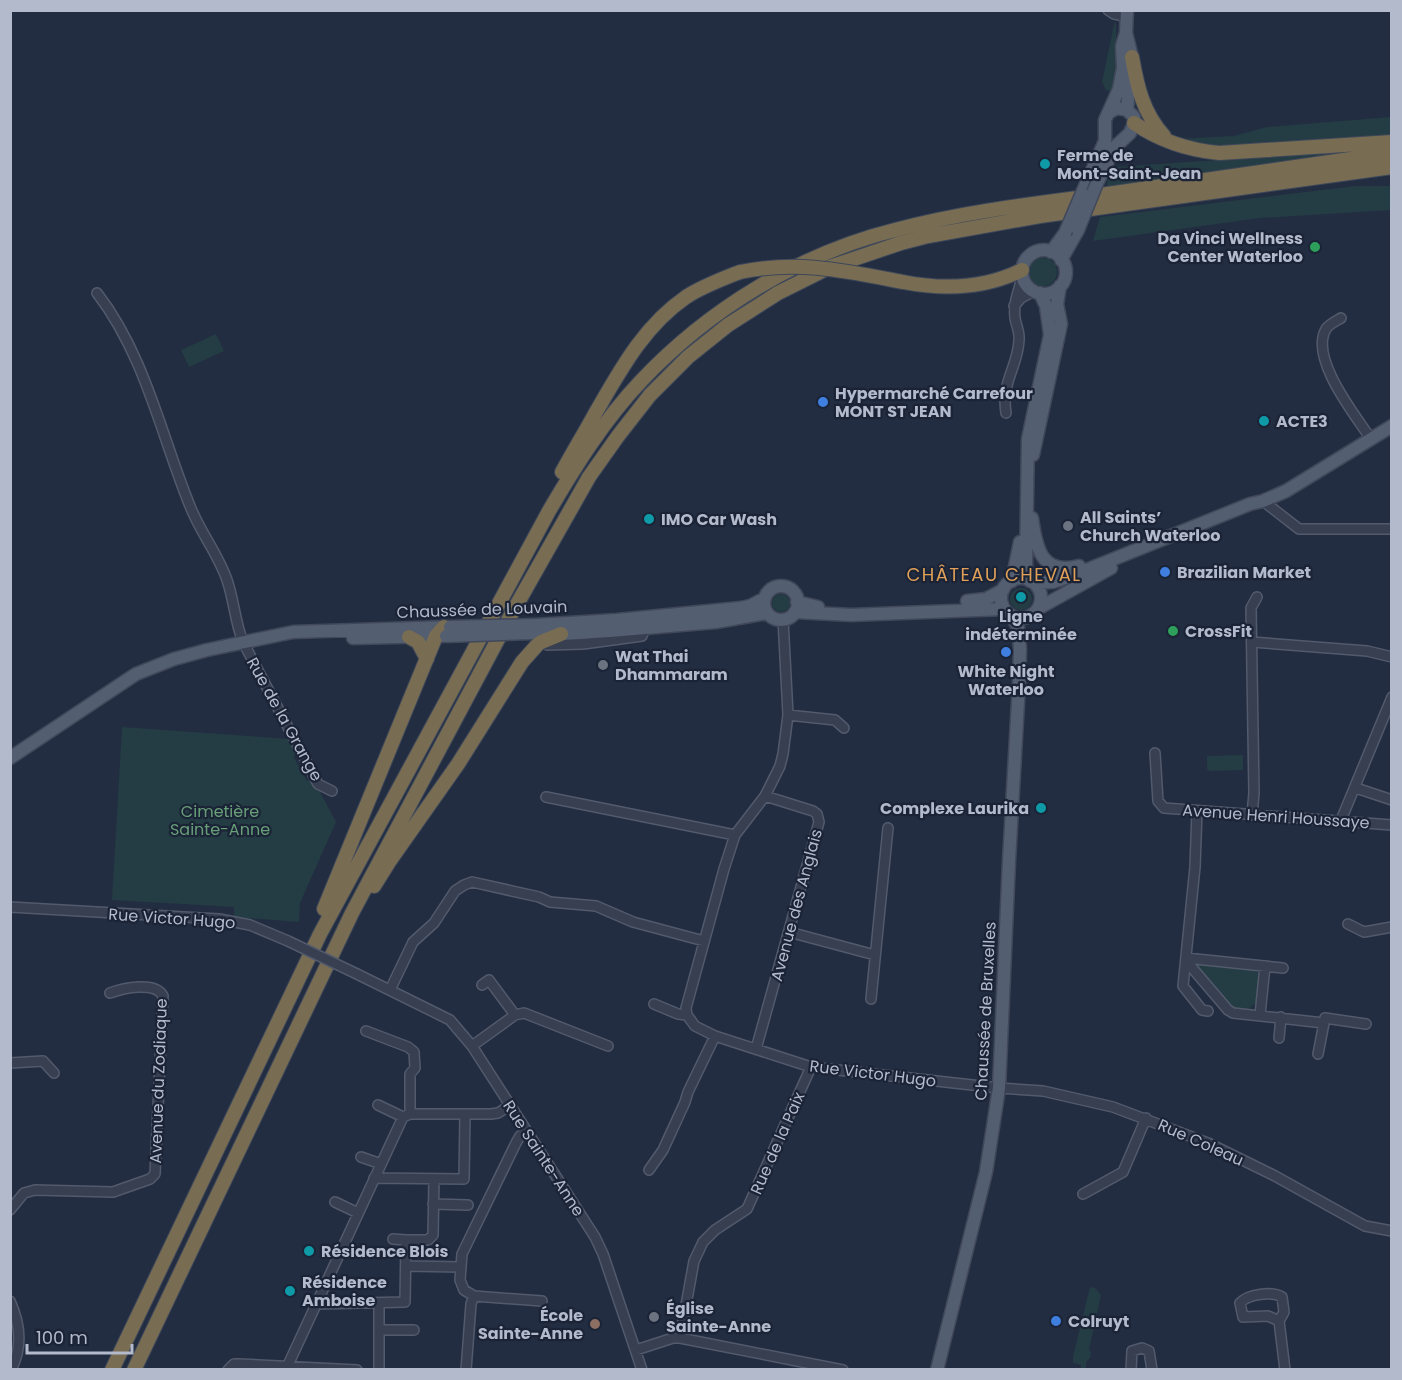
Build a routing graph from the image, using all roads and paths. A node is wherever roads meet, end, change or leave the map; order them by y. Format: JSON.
{"nodes":[{"id":1,"x":1108,"y":10,"type":"edge"},
{"id":2,"x":1127,"y":14,"type":"edge"},
{"id":3,"x":1126,"y":33,"type":"junction"},
{"id":4,"x":1132,"y":57,"type":"junction"},
{"id":5,"x":1127,"y":110,"type":"junction"},
{"id":6,"x":1108,"y":113,"type":"junction"},
{"id":7,"x":1134,"y":123,"type":"junction"},
{"id":8,"x":1106,"y":129,"type":"junction"},
{"id":9,"x":1125,"y":136,"type":"junction"},
{"id":10,"x":1170,"y":142,"type":"junction"},
{"id":11,"x":1392,"y":142,"type":"edge"},
{"id":12,"x":1392,"y":153,"type":"edge"},
{"id":13,"x":1392,"y":167,"type":"edge"},
{"id":14,"x":1392,"y":177,"type":"edge"},
{"id":15,"x":1319,"y":178,"type":"junction"},
{"id":16,"x":1091,"y":184,"type":"junction"},
{"id":17,"x":1056,"y":256,"type":"junction"},
{"id":18,"x":1022,"y":274,"type":"junction"},
{"id":19,"x":1060,"y":286,"type":"junction"},
{"id":20,"x":1037,"y":292,"type":"junction"},
{"id":21,"x":97,"y":293,"type":"dead end"},
{"id":22,"x":1014,"y":306,"type":"junction"},
{"id":23,"x":1341,"y":318,"type":"dead end"},
{"id":24,"x":1006,"y":413,"type":"dead end"},
{"id":25,"x":1392,"y":426,"type":"edge"},
{"id":26,"x":1371,"y":439,"type":"junction"},
{"id":27,"x":1028,"y":476,"type":"junction"},
{"id":28,"x":1028,"y":489,"type":"junction"},
{"id":29,"x":1263,"y":501,"type":"junction"},
{"id":30,"x":549,"y":511,"type":"junction"},
{"id":31,"x":1026,"y":524,"type":"junction"},
{"id":32,"x":1392,"y":529,"type":"edge"},
{"id":33,"x":1110,"y":560,"type":"junction"},
{"id":34,"x":1032,"y":582,"type":"junction"},
{"id":35,"x":1007,"y":585,"type":"junction"},
{"id":36,"x":1257,"y":597,"type":"dead end"},
{"id":37,"x":765,"y":598,"type":"junction"},
{"id":38,"x":796,"y":607,"type":"junction"},
{"id":39,"x":1035,"y":611,"type":"junction"},
{"id":40,"x":710,"y":612,"type":"junction"},
{"id":41,"x":767,"y":613,"type":"junction"},
{"id":42,"x":1008,"y":613,"type":"junction"},
{"id":43,"x":783,"y":619,"type":"junction"},
{"id":44,"x":617,"y":620,"type":"junction"},
{"id":45,"x":674,"y":626,"type":"junction"},
{"id":46,"x":533,"y":629,"type":"junction"},
{"id":47,"x":444,"y":632,"type":"junction"},
{"id":48,"x":561,"y":634,"type":"junction"},
{"id":49,"x":608,"y":636,"type":"junction"},
{"id":50,"x":409,"y":637,"type":"junction"},
{"id":51,"x":255,"y":640,"type":"junction"},
{"id":52,"x":243,"y":642,"type":"junction"},
{"id":53,"x":1252,"y":642,"type":"junction"},
{"id":54,"x":547,"y":645,"type":"dead end"},
{"id":55,"x":1020,"y":649,"type":"junction"},
{"id":56,"x":1392,"y":657,"type":"edge"},
{"id":57,"x":427,"y":659,"type":"junction"},
{"id":58,"x":1392,"y":697,"type":"edge"},
{"id":59,"x":788,"y":715,"type":"junction"},
{"id":60,"x":844,"y":728,"type":"dead end"},
{"id":61,"x":1155,"y":753,"type":"dead end"},
{"id":62,"x":10,"y":758,"type":"edge"},
{"id":63,"x":1356,"y":788,"type":"junction"},
{"id":64,"x":332,"y":791,"type":"dead end"},
{"id":65,"x":765,"y":796,"type":"junction"},
{"id":66,"x":546,"y":797,"type":"dead end"},
{"id":67,"x":1392,"y":800,"type":"edge"},
{"id":68,"x":1197,"y":811,"type":"junction"},
{"id":69,"x":1252,"y":815,"type":"junction"},
{"id":70,"x":1341,"y":820,"type":"junction"},
{"id":71,"x":1392,"y":825,"type":"edge"},
{"id":72,"x":888,"y":828,"type":"dead end"},
{"id":73,"x":735,"y":835,"type":"junction"},
{"id":74,"x":10,"y":907,"type":"edge"},
{"id":75,"x":352,"y":913,"type":"junction"},
{"id":76,"x":1348,"y":924,"type":"dead end"},
{"id":77,"x":1392,"y":927,"type":"edge"},
{"id":78,"x":789,"y":932,"type":"junction"},
{"id":79,"x":320,"y":934,"type":"junction"},
{"id":80,"x":704,"y":941,"type":"junction"},
{"id":81,"x":875,"y":955,"type":"junction"},
{"id":82,"x":1186,"y":958,"type":"junction"},
{"id":83,"x":1265,"y":966,"type":"junction"},
{"id":84,"x":1282,"y":968,"type":"dead end"},
{"id":85,"x":482,"y":985,"type":"dead end"},
{"id":86,"x":390,"y":990,"type":"junction"},
{"id":87,"x":110,"y":993,"type":"dead end"},
{"id":88,"x":871,"y":999,"type":"dead end"},
{"id":89,"x":654,"y":1004,"type":"dead end"},
{"id":90,"x":1208,"y":1011,"type":"dead end"},
{"id":91,"x":515,"y":1015,"type":"junction"},
{"id":92,"x":687,"y":1015,"type":"junction"},
{"id":93,"x":1260,"y":1015,"type":"junction"},
{"id":94,"x":1281,"y":1017,"type":"junction"},
{"id":95,"x":1324,"y":1023,"type":"junction"},
{"id":96,"x":1366,"y":1024,"type":"dead end"},
{"id":97,"x":366,"y":1031,"type":"dead end"},
{"id":98,"x":715,"y":1036,"type":"junction"},
{"id":99,"x":1279,"y":1038,"type":"dead end"},
{"id":100,"x":472,"y":1046,"type":"junction"},
{"id":101,"x":608,"y":1046,"type":"dead end"},
{"id":102,"x":756,"y":1049,"type":"junction"},
{"id":103,"x":1318,"y":1054,"type":"dead end"},
{"id":104,"x":10,"y":1063,"type":"edge"},
{"id":105,"x":811,"y":1067,"type":"junction"},
{"id":106,"x":54,"y":1072,"type":"dead end"},
{"id":107,"x":999,"y":1088,"type":"junction"},
{"id":108,"x":378,"y":1105,"type":"dead end"},
{"id":109,"x":509,"y":1106,"type":"junction"},
{"id":110,"x":465,"y":1114,"type":"junction"},
{"id":111,"x":407,"y":1115,"type":"junction"},
{"id":112,"x":1146,"y":1118,"type":"junction"},
{"id":113,"x":527,"y":1132,"type":"junction"},
{"id":114,"x":361,"y":1157,"type":"dead end"},
{"id":115,"x":381,"y":1164,"type":"junction"},
{"id":116,"x":649,"y":1170,"type":"dead end"},
{"id":117,"x":374,"y":1178,"type":"junction"},
{"id":118,"x":434,"y":1180,"type":"junction"},
{"id":119,"x":1083,"y":1194,"type":"dead end"},
{"id":120,"x":335,"y":1202,"type":"dead end"},
{"id":121,"x":434,"y":1204,"type":"junction"},
{"id":122,"x":468,"y":1205,"type":"dead end"},
{"id":123,"x":10,"y":1210,"type":"edge"},
{"id":124,"x":358,"y":1213,"type":"junction"},
{"id":125,"x":1392,"y":1231,"type":"edge"},
{"id":126,"x":393,"y":1239,"type":"dead end"},
{"id":127,"x":406,"y":1240,"type":"junction"},
{"id":128,"x":406,"y":1266,"type":"junction"},
{"id":129,"x":460,"y":1267,"type":"junction"},
{"id":130,"x":474,"y":1296,"type":"junction"},
{"id":131,"x":10,"y":1301,"type":"edge"},
{"id":132,"x":542,"y":1301,"type":"dead end"},
{"id":133,"x":379,"y":1303,"type":"junction"},
{"id":134,"x":316,"y":1304,"type":"junction"},
{"id":135,"x":1279,"y":1321,"type":"junction"},
{"id":136,"x":379,"y":1330,"type":"junction"},
{"id":137,"x":414,"y":1330,"type":"dead end"},
{"id":138,"x":680,"y":1338,"type":"junction"},
{"id":139,"x":636,"y":1350,"type":"junction"},
{"id":140,"x":288,"y":1365,"type":"junction"},
{"id":141,"x":818,"y":1367,"type":"edge"},
{"id":142,"x":229,"y":1368,"type":"edge"},
{"id":143,"x":11,"y":1370,"type":"edge"},
{"id":144,"x":112,"y":1370,"type":"edge"},
{"id":145,"x":134,"y":1370,"type":"edge"},
{"id":146,"x":357,"y":1370,"type":"edge"},
{"id":147,"x":379,"y":1370,"type":"edge"},
{"id":148,"x":466,"y":1370,"type":"edge"},
{"id":149,"x":642,"y":1370,"type":"edge"},
{"id":150,"x":843,"y":1370,"type":"edge"},
{"id":151,"x":937,"y":1370,"type":"edge"},
{"id":152,"x":1131,"y":1370,"type":"edge"},
{"id":153,"x":1152,"y":1370,"type":"edge"},
{"id":154,"x":1284,"y":1370,"type":"edge"}],
"edges":[{"from":1,"to":2,"type":"street"},
{"from":2,"to":3,"type":"main road"},
{"from":3,"to":4,"type":"main road"},
{"from":3,"to":6,"type":"main road"},
{"from":4,"to":5,"type":"main road"},
{"from":4,"to":10,"type":"highway"},
{"from":5,"to":6,"type":"main road"},
{"from":5,"to":7,"type":"main road"},
{"from":6,"to":8,"type":"main road"},
{"from":7,"to":9,"type":"main road"},
{"from":7,"to":10,"type":"highway"},
{"from":8,"to":9,"type":"main road"},
{"from":8,"to":16,"type":"main road"},
{"from":9,"to":16,"type":"main road"},
{"from":10,"to":11,"type":"highway"},
{"from":12,"to":30,"type":"highway"},
{"from":13,"to":15,"type":"highway"},
{"from":14,"to":15,"type":"highway"},
{"from":15,"to":75,"type":"highway"},
{"from":16,"to":17,"type":"main road","bridge":true},
{"from":16,"to":17,"type":"main road","bridge":true},
{"from":17,"to":18,"type":"main road"},
{"from":17,"to":19,"type":"main road"},
{"from":18,"to":20,"type":"main road"},
{"from":18,"to":22,"type":"street"},
{"from":18,"to":30,"type":"highway","bridge":true},
{"from":19,"to":20,"type":"main road"},
{"from":19,"to":27,"type":"main road"},
{"from":20,"to":22,"type":"street"},
{"from":20,"to":27,"type":"main road"},
{"from":21,"to":52,"type":"street","name":"Rue de la Grange"},
{"from":22,"to":24,"type":"street"},
{"from":23,"to":26,"type":"street"},
{"from":25,"to":26,"type":"main road"},
{"from":26,"to":29,"type":"main road"},
{"from":27,"to":28,"type":"main road"},
{"from":28,"to":31,"type":"main road"},
{"from":28,"to":33,"type":"main road"},
{"from":29,"to":32,"type":"street"},
{"from":29,"to":33,"type":"main road"},
{"from":29,"to":39,"type":"main road"},
{"from":30,"to":79,"type":"highway"},
{"from":31,"to":34,"type":"main road"},
{"from":31,"to":35,"type":"main road"},
{"from":33,"to":34,"type":"main road"},
{"from":34,"to":35,"type":"main road"},
{"from":34,"to":39,"type":"main road"},
{"from":35,"to":38,"type":"main road"},
{"from":35,"to":42,"type":"main road"},
{"from":36,"to":53,"type":"street"},
{"from":37,"to":38,"type":"main road"},
{"from":37,"to":40,"type":"main road","name":"Chaussée de Louvain"},
{"from":37,"to":41,"type":"main road"},
{"from":38,"to":42,"type":"main road"},
{"from":38,"to":43,"type":"main road"},
{"from":39,"to":42,"type":"main road"},
{"from":39,"to":55,"type":"main road"},
{"from":40,"to":44,"type":"main road","name":"Chaussée de Louvain"},
{"from":40,"to":45,"type":"main road","name":"Chaussée de Louvain"},
{"from":41,"to":43,"type":"main road"},
{"from":41,"to":45,"type":"main road","name":"Chaussée de Louvain"},
{"from":42,"to":55,"type":"main road"},
{"from":43,"to":59,"type":"street"},
{"from":44,"to":46,"type":"main road","name":"Chaussée de Louvain"},
{"from":44,"to":49,"type":"street"},
{"from":45,"to":49,"type":"main road","name":"Chaussée de Louvain"},
{"from":46,"to":47,"type":"main road","name":"Chaussée de Louvain","bridge":true},
{"from":46,"to":48,"type":"main road","name":"Chaussée de Louvain"},
{"from":47,"to":50,"type":"main road","name":"Chaussée de Louvain"},
{"from":47,"to":51,"type":"main road","name":"Chaussée de Louvain"},
{"from":47,"to":57,"type":"highway"},
{"from":48,"to":49,"type":"main road","name":"Chaussée de Louvain"},
{"from":48,"to":75,"type":"highway"},
{"from":49,"to":54,"type":"street"},
{"from":50,"to":51,"type":"main road","name":"Chaussée de Louvain"},
{"from":50,"to":57,"type":"highway"},
{"from":51,"to":52,"type":"main road","name":"Chaussée de Louvain"},
{"from":52,"to":62,"type":"main road","name":"Chaussée de Louvain"},
{"from":52,"to":64,"type":"street","name":"Rue de la Grange"},
{"from":53,"to":56,"type":"street"},
{"from":53,"to":69,"type":"street"},
{"from":55,"to":107,"type":"main road","name":"Chaussée de Bruxelles"},
{"from":57,"to":79,"type":"highway"},
{"from":58,"to":63,"type":"street"},
{"from":59,"to":60,"type":"street"},
{"from":59,"to":65,"type":"street"},
{"from":61,"to":68,"type":"street","name":"Avenue Henri Houssaye"},
{"from":63,"to":67,"type":"street","name":"Avenue Henri Houssaye"},
{"from":63,"to":70,"type":"street"},
{"from":65,"to":73,"type":"street"},
{"from":65,"to":78,"type":"street","name":"Avenue des Anglais"},
{"from":66,"to":73,"type":"street"},
{"from":68,"to":69,"type":"street","name":"Avenue Henri Houssaye"},
{"from":68,"to":82,"type":"street"},
{"from":69,"to":70,"type":"street","name":"Avenue Henri Houssaye"},
{"from":70,"to":71,"type":"street","name":"Avenue Henri Houssaye"},
{"from":72,"to":81,"type":"street"},
{"from":73,"to":80,"type":"street"},
{"from":74,"to":86,"type":"street","name":"Rue Victor Hugo","bridge":true},
{"from":75,"to":145,"type":"highway"},
{"from":76,"to":77,"type":"street"},
{"from":78,"to":81,"type":"street"},
{"from":78,"to":102,"type":"street","name":"Avenue des Anglais"},
{"from":79,"to":144,"type":"highway"},
{"from":80,"to":86,"type":"street"},
{"from":80,"to":92,"type":"street"},
{"from":81,"to":88,"type":"street"},
{"from":82,"to":83,"type":"street"},
{"from":82,"to":90,"type":"street"},
{"from":82,"to":93,"type":"street"},
{"from":83,"to":84,"type":"street"},
{"from":83,"to":93,"type":"street"},
{"from":85,"to":91,"type":"street"},
{"from":86,"to":100,"type":"street","name":"Rue Sainte-Anne"},
{"from":87,"to":123,"type":"street","name":"Avenue du Zodiaque"},
{"from":89,"to":92,"type":"street","name":"Rue Victor Hugo"},
{"from":91,"to":100,"type":"street"},
{"from":91,"to":101,"type":"street"},
{"from":92,"to":98,"type":"street","name":"Rue Victor Hugo"},
{"from":93,"to":94,"type":"street"},
{"from":94,"to":95,"type":"street"},
{"from":94,"to":99,"type":"street"},
{"from":95,"to":96,"type":"street"},
{"from":95,"to":103,"type":"street"},
{"from":97,"to":111,"type":"street"},
{"from":98,"to":102,"type":"street","name":"Rue Victor Hugo"},
{"from":98,"to":116,"type":"street"},
{"from":100,"to":109,"type":"street","name":"Rue Sainte-Anne"},
{"from":102,"to":105,"type":"street","name":"Rue Victor Hugo"},
{"from":104,"to":106,"type":"street"},
{"from":105,"to":107,"type":"street","name":"Rue Victor Hugo"},
{"from":105,"to":138,"type":"street","name":"Rue de la Paix"},
{"from":107,"to":112,"type":"street","name":"Rue Coleau"},
{"from":107,"to":151,"type":"main road","name":"Chaussée de Bruxelles"},
{"from":108,"to":111,"type":"street"},
{"from":109,"to":110,"type":"street"},
{"from":109,"to":113,"type":"street","name":"Rue Sainte-Anne"},
{"from":110,"to":111,"type":"street"},
{"from":110,"to":118,"type":"street"},
{"from":111,"to":115,"type":"street"},
{"from":112,"to":119,"type":"street"},
{"from":112,"to":125,"type":"street","name":"Rue Coleau"},
{"from":113,"to":129,"type":"street"},
{"from":113,"to":139,"type":"street","name":"Rue Sainte-Anne"},
{"from":114,"to":115,"type":"street"},
{"from":115,"to":117,"type":"street"},
{"from":117,"to":118,"type":"street"},
{"from":117,"to":124,"type":"street"},
{"from":118,"to":121,"type":"street"},
{"from":120,"to":124,"type":"street"},
{"from":121,"to":122,"type":"street"},
{"from":121,"to":127,"type":"street"},
{"from":124,"to":134,"type":"street"},
{"from":126,"to":127,"type":"street"},
{"from":127,"to":128,"type":"street"},
{"from":128,"to":129,"type":"street"},
{"from":128,"to":133,"type":"street"},
{"from":129,"to":130,"type":"street"},
{"from":130,"to":132,"type":"street"},
{"from":130,"to":148,"type":"street"},
{"from":131,"to":143,"type":"street"},
{"from":133,"to":134,"type":"street"},
{"from":133,"to":136,"type":"street"},
{"from":134,"to":140,"type":"street"},
{"from":135,"to":135,"type":"street"},
{"from":135,"to":154,"type":"street"},
{"from":136,"to":137,"type":"street"},
{"from":136,"to":147,"type":"street"},
{"from":138,"to":139,"type":"street"},
{"from":138,"to":141,"type":"street"},
{"from":139,"to":149,"type":"street","name":"Rue Sainte-Anne"},
{"from":140,"to":142,"type":"street"},
{"from":140,"to":146,"type":"street"},
{"from":141,"to":150,"type":"street"},
{"from":152,"to":153,"type":"street"}]}
